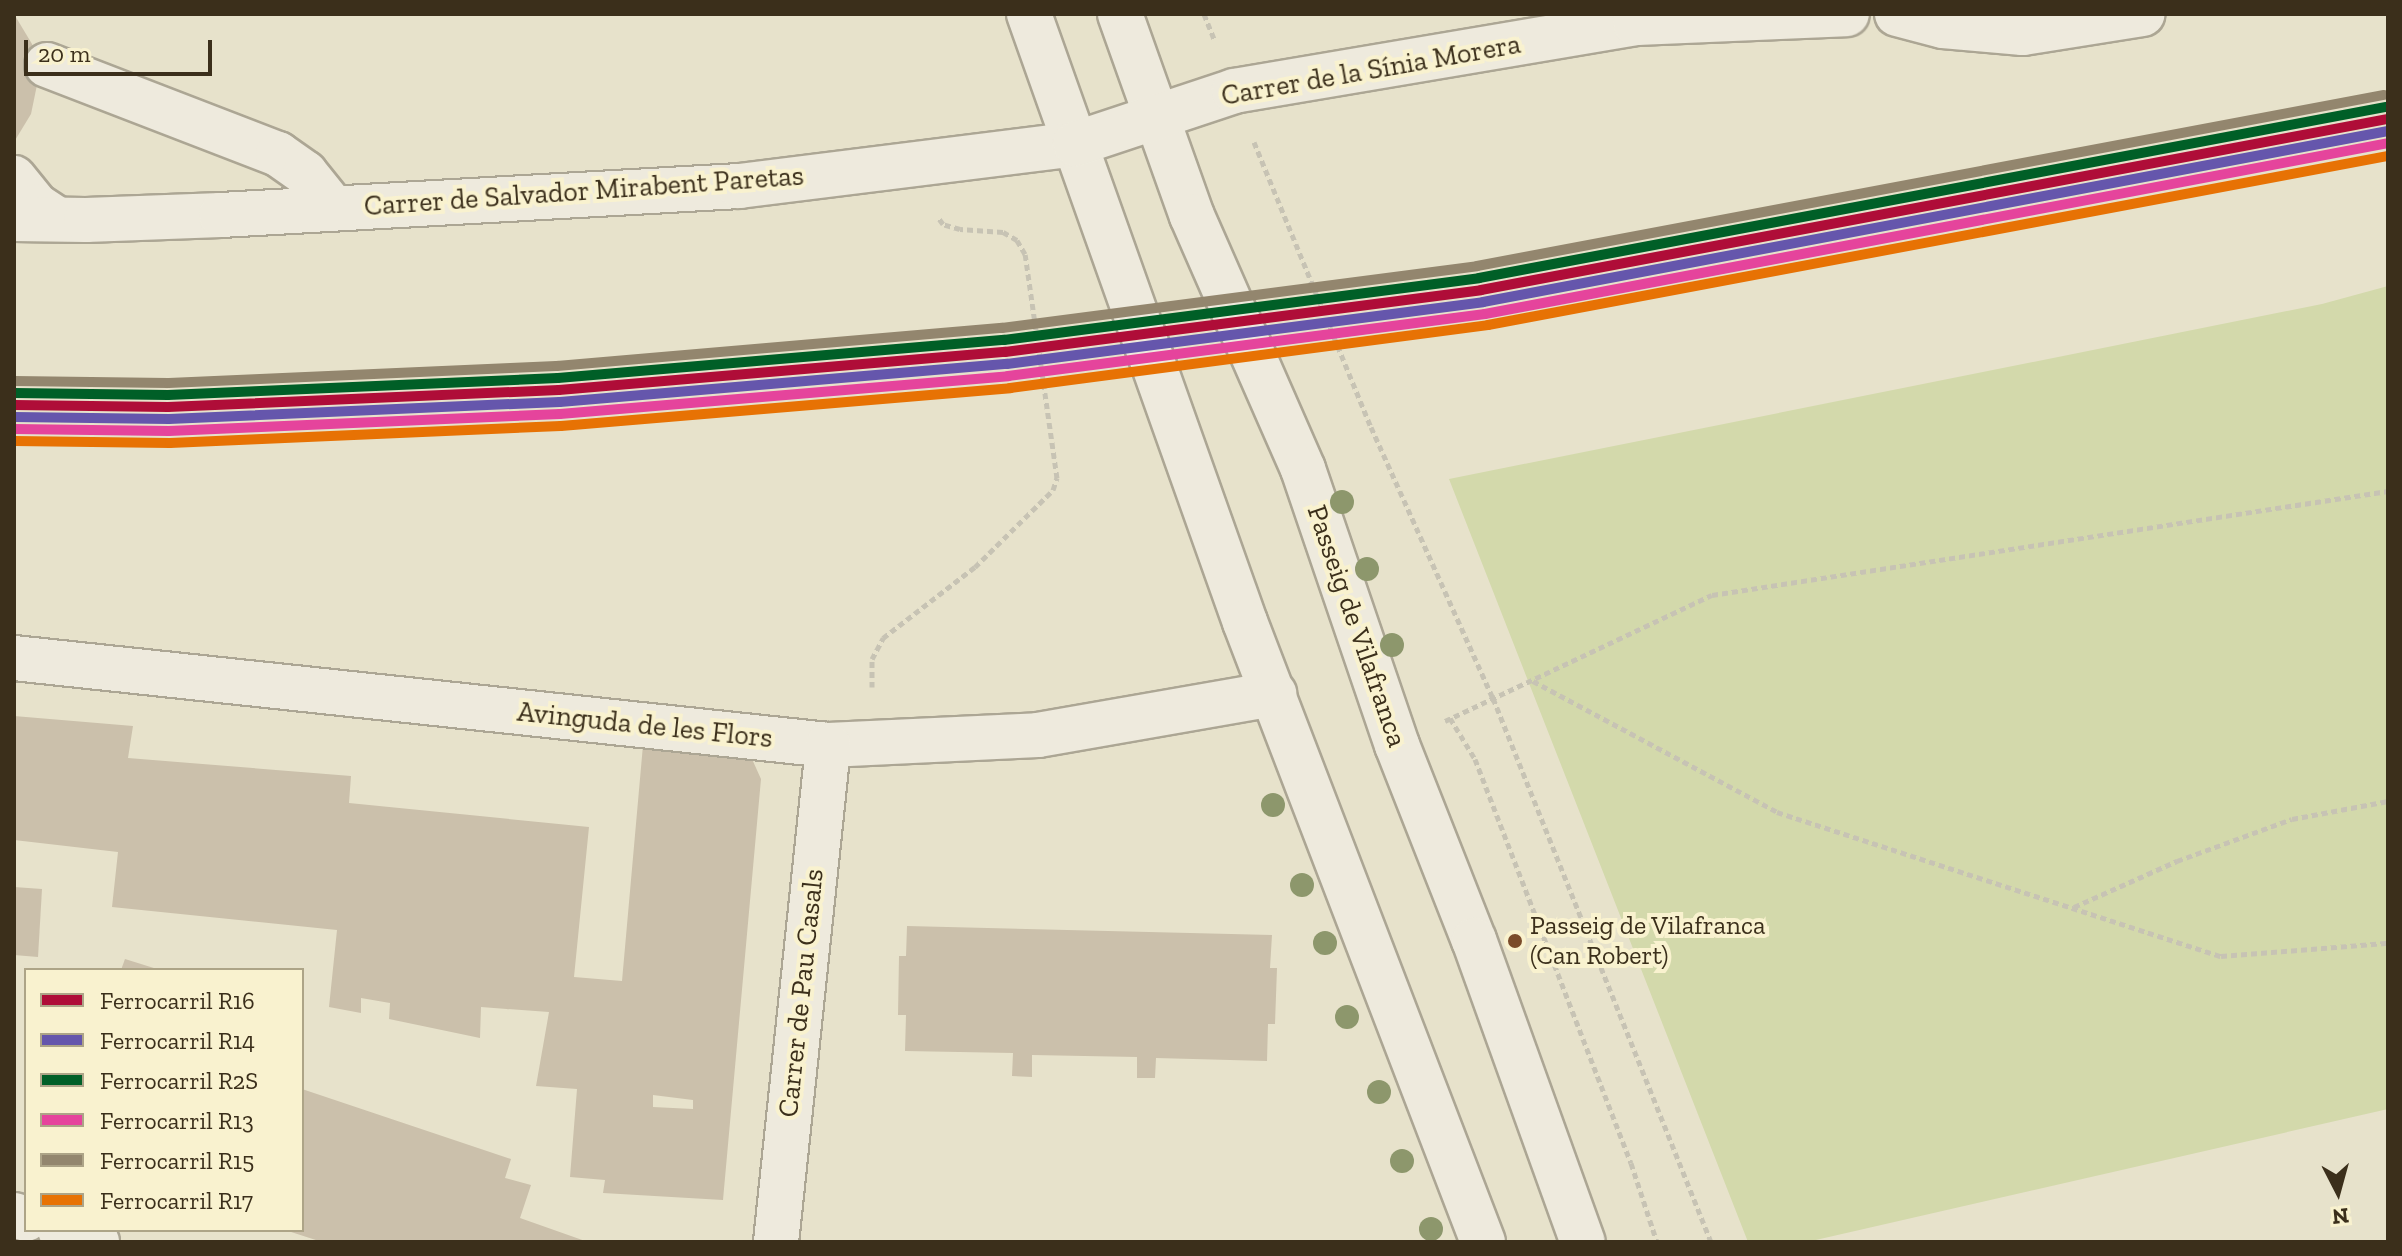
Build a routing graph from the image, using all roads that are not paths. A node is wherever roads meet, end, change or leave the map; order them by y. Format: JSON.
{"nodes":[{"id":1,"x":1029,"y":14,"type":"edge"},
{"id":2,"x":1120,"y":14,"type":"edge"},
{"id":3,"x":1897,"y":14,"type":"edge"},
{"id":4,"x":2143,"y":14,"type":"edge"},
{"id":5,"x":1820,"y":15,"type":"edge"},
{"id":6,"x":1646,"y":18,"type":"edge"},
{"id":7,"x":47,"y":65,"type":"dead end"},
{"id":8,"x":1155,"y":116,"type":"junction"},
{"id":9,"x":1075,"y":144,"type":"junction"},
{"id":10,"x":14,"y":178,"type":"edge"},
{"id":11,"x":333,"y":208,"type":"junction"},
{"id":12,"x":34,"y":218,"type":"edge"},
{"id":13,"x":14,"y":658,"type":"edge"},
{"id":14,"x":1274,"y":694,"type":"junction"},
{"id":15,"x":828,"y":745,"type":"junction"},
{"id":16,"x":66,"y":1232,"type":"edge"},
{"id":17,"x":97,"y":1242,"type":"edge"},
{"id":18,"x":776,"y":1242,"type":"edge"},
{"id":19,"x":1483,"y":1242,"type":"edge"},
{"id":20,"x":1583,"y":1242,"type":"edge"}],
"edges":[{"from":1,"to":9,"type":"street"},
{"from":2,"to":8,"type":"street","name":"Passeig de Vilafranca"},
{"from":3,"to":4,"type":"street"},
{"from":5,"to":6,"type":"street","name":"Carrer de la Sínia Morera"},
{"from":6,"to":8,"type":"street","name":"Carrer de la Sínia Morera"},
{"from":7,"to":11,"type":"street"},
{"from":8,"to":9,"type":"street","name":"Carrer de Salvador Mirabent Paretas"},
{"from":8,"to":20,"type":"street","name":"Passeig de Vilafranca"},
{"from":9,"to":11,"type":"street","name":"Carrer de Salvador Mirabent Paretas"},
{"from":9,"to":14,"type":"street"},
{"from":10,"to":12,"type":"street","name":"Carrer de Salvador Mirabent Paretas"},
{"from":11,"to":12,"type":"street","name":"Carrer de Salvador Mirabent Paretas"},
{"from":13,"to":15,"type":"street","name":"Avinguda de les Flors"},
{"from":14,"to":15,"type":"street","name":"Avinguda de les Flors"},
{"from":14,"to":19,"type":"street"},
{"from":15,"to":18,"type":"street","name":"Carrer de Pau Casals"},
{"from":16,"to":17,"type":"street"}]}
